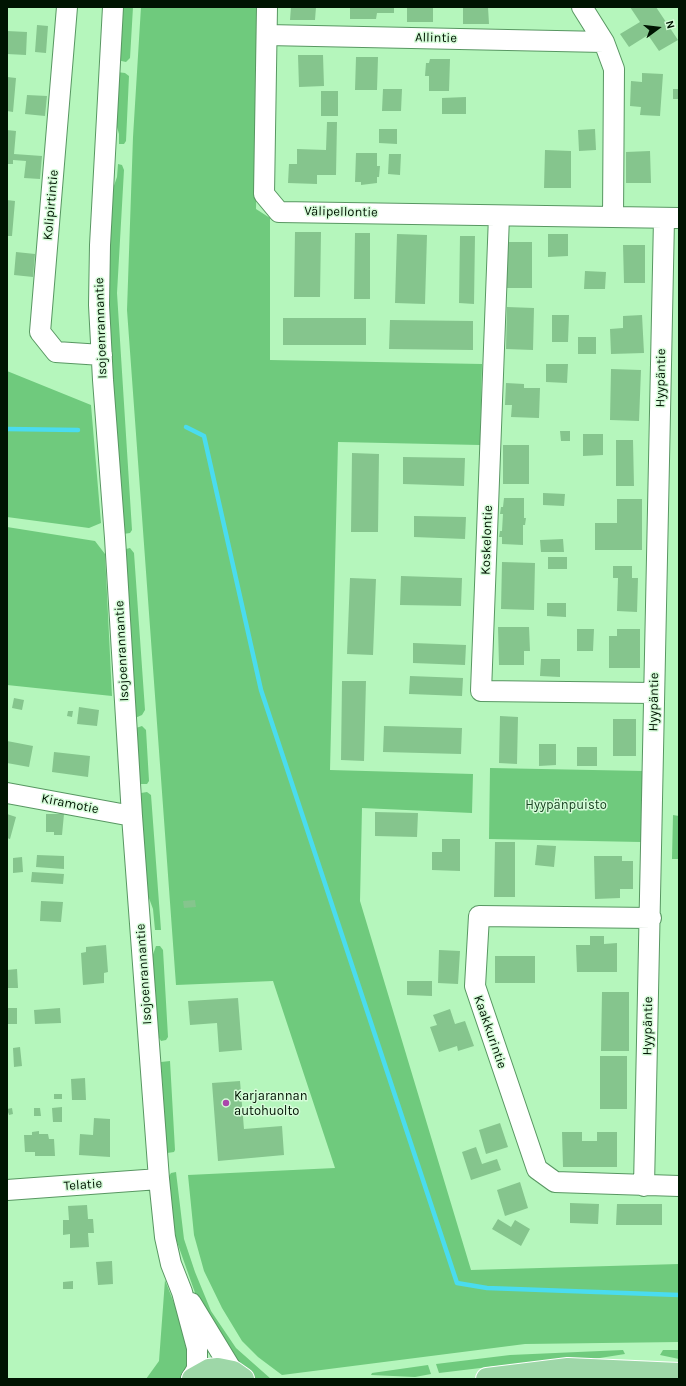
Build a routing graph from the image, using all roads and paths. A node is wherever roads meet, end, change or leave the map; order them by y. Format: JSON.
{"nodes":[{"id":1,"x":67,"y":7,"type":"edge"},
{"id":2,"x":113,"y":7,"type":"edge"},
{"id":3,"x":267,"y":7,"type":"edge"},
{"id":4,"x":582,"y":7,"type":"edge"},
{"id":5,"x":267,"y":35,"type":"junction"},
{"id":6,"x":604,"y":42,"type":"junction"},
{"id":7,"x":498,"y":216,"type":"junction"},
{"id":8,"x":613,"y":217,"type":"junction"},
{"id":9,"x":671,"y":218,"type":"edge"},
{"id":10,"x":102,"y":355,"type":"junction"},
{"id":11,"x":654,"y":693,"type":"junction"},
{"id":12,"x":7,"y":792,"type":"edge"},
{"id":13,"x":132,"y":816,"type":"junction"},
{"id":14,"x":651,"y":918,"type":"junction"},
{"id":15,"x":160,"y":1179,"type":"junction"},
{"id":16,"x":644,"y":1186,"type":"junction"},
{"id":17,"x":679,"y":1186,"type":"edge"},
{"id":18,"x":7,"y":1190,"type":"edge"},
{"id":19,"x":182,"y":1292,"type":"junction"},
{"id":20,"x":679,"y":1374,"type":"edge"},
{"id":21,"x":238,"y":1375,"type":"edge"},
{"id":22,"x":192,"y":1379,"type":"edge"},
{"id":23,"x":487,"y":1379,"type":"edge"}],
"edges":[{"from":1,"to":10,"type":"street","name":"Kolipirtintie"},
{"from":2,"to":10,"type":"street","name":"Isojoenrannantie"},
{"from":3,"to":5,"type":"street","name":"Välipellontie"},
{"from":4,"to":6,"type":"street"},
{"from":5,"to":6,"type":"street","name":"Allintie"},
{"from":5,"to":7,"type":"street","name":"Välipellontie"},
{"from":6,"to":8,"type":"street"},
{"from":7,"to":8,"type":"street","name":"Välipellontie"},
{"from":7,"to":11,"type":"street","name":"Koskelontie"},
{"from":8,"to":9,"type":"street","name":"Välipellontie"},
{"from":9,"to":11,"type":"street","name":"Hyypäntie"},
{"from":10,"to":13,"type":"street","name":"Isojoenrannantie"},
{"from":11,"to":14,"type":"street","name":"Hyypäntie"},
{"from":12,"to":13,"type":"street","name":"Kiramotie"},
{"from":13,"to":15,"type":"street","name":"Isojoenrannantie"},
{"from":14,"to":16,"type":"street","name":"Hyypäntie"},
{"from":14,"to":16,"type":"street","name":"Kaakkurintie"},
{"from":15,"to":18,"type":"street","name":"Telatie"},
{"from":15,"to":19,"type":"street","name":"Isojoenrannantie"},
{"from":16,"to":17,"type":"street","name":"Kaakkurintie"},
{"from":19,"to":21,"type":"street","name":"Isojoenrannantie"},
{"from":19,"to":22,"type":"street","name":"Isojoenrannantie"},
{"from":20,"to":23,"type":"main road"},
{"from":21,"to":22,"type":"main road"}]}
